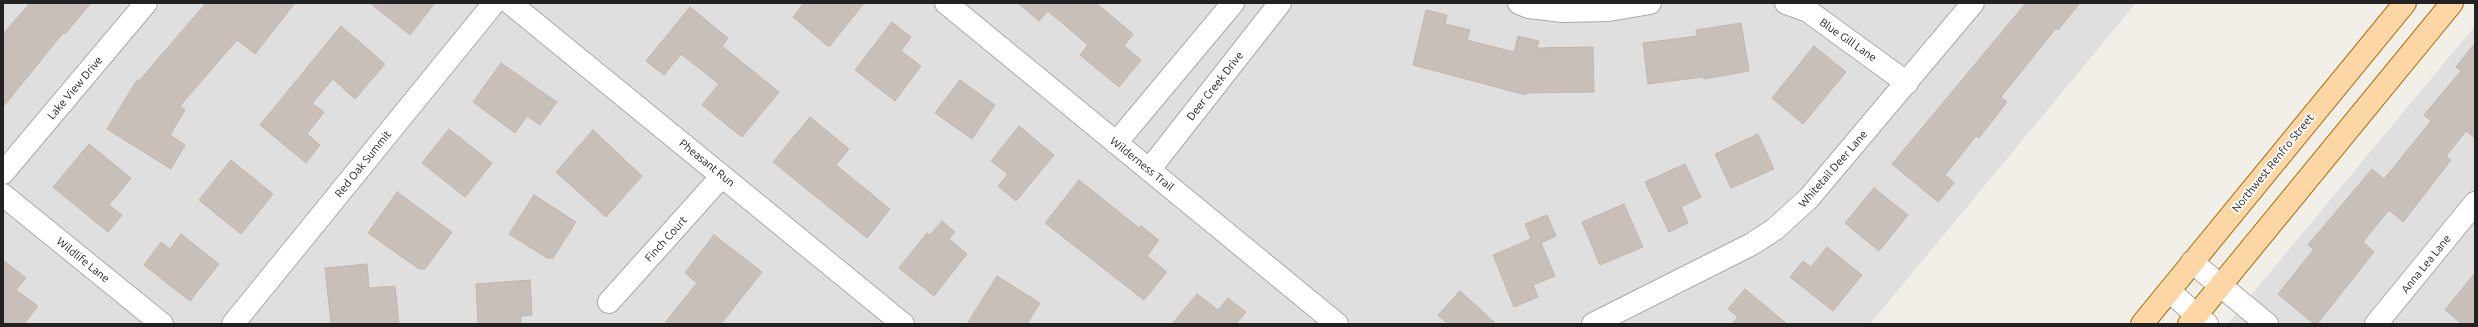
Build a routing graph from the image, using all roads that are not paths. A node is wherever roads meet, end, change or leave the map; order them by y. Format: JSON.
{"nodes":[{"id":1,"x":146,"y":3,"type":"edge"},
{"id":2,"x":494,"y":3,"type":"edge"},
{"id":3,"x":510,"y":3,"type":"edge"},
{"id":4,"x":946,"y":3,"type":"edge"},
{"id":5,"x":1233,"y":3,"type":"edge"},
{"id":6,"x":1280,"y":3,"type":"edge"},
{"id":7,"x":1519,"y":3,"type":"edge"},
{"id":8,"x":1650,"y":3,"type":"edge"},
{"id":9,"x":1786,"y":3,"type":"edge"},
{"id":10,"x":1973,"y":3,"type":"edge"},
{"id":11,"x":2405,"y":3,"type":"edge"},
{"id":12,"x":2452,"y":3,"type":"edge"},
{"id":13,"x":1908,"y":83,"type":"junction"},
{"id":14,"x":1116,"y":143,"type":"junction"},
{"id":15,"x":1149,"y":170,"type":"junction"},
{"id":16,"x":3,"y":173,"type":"edge"},
{"id":17,"x":722,"y":176,"type":"junction"},
{"id":18,"x":3,"y":195,"type":"edge"},
{"id":19,"x":2475,"y":203,"type":"edge"},
{"id":20,"x":2192,"y":262,"type":"junction"},
{"id":21,"x":2221,"y":285,"type":"junction"},
{"id":22,"x":2169,"y":291,"type":"junction"},
{"id":23,"x":610,"y":302,"type":"dead end"},
{"id":24,"x":2197,"y":321,"type":"edge"},
{"id":25,"x":162,"y":324,"type":"edge"},
{"id":26,"x":233,"y":324,"type":"edge"},
{"id":27,"x":904,"y":324,"type":"edge"},
{"id":28,"x":1337,"y":324,"type":"edge"},
{"id":29,"x":1593,"y":324,"type":"edge"},
{"id":30,"x":2142,"y":324,"type":"edge"},
{"id":31,"x":2267,"y":324,"type":"edge"},
{"id":32,"x":2376,"y":324,"type":"edge"}],
"edges":[{"from":1,"to":16,"type":"street","name":"Lake View Drive"},
{"from":2,"to":26,"type":"street","name":"Red Oak Summit"},
{"from":3,"to":17,"type":"street","name":"Pheasant Run"},
{"from":4,"to":14,"type":"street","name":"Wilderness Trail"},
{"from":5,"to":14,"type":"street"},
{"from":6,"to":15,"type":"street","name":"Deer Creek Drive"},
{"from":7,"to":8,"type":"street"},
{"from":9,"to":13,"type":"street","name":"Blue Gill Lane"},
{"from":10,"to":13,"type":"street","name":"Whitetail Deer Lane"},
{"from":11,"to":20,"type":"main road","name":"Northwest Renfro Street"},
{"from":12,"to":21,"type":"main road"},
{"from":13,"to":29,"type":"street","name":"Whitetail Deer Lane"},
{"from":14,"to":15,"type":"street","name":"Wilderness Trail"},
{"from":15,"to":28,"type":"street","name":"Wilderness Trail"},
{"from":17,"to":23,"type":"street","name":"Finch Court"},
{"from":17,"to":27,"type":"street","name":"Pheasant Run"},
{"from":18,"to":25,"type":"street","name":"Wildlife Lane"},
{"from":19,"to":32,"type":"street","name":"Anna Lea Lane"},
{"from":20,"to":21,"type":"street"},
{"from":20,"to":22,"type":"main road","name":"Northwest Renfro Street"},
{"from":21,"to":24,"type":"main road"},
{"from":21,"to":31,"type":"street"},
{"from":22,"to":24,"type":"street"},
{"from":22,"to":30,"type":"main road","name":"Northwest Renfro Street"}]}
